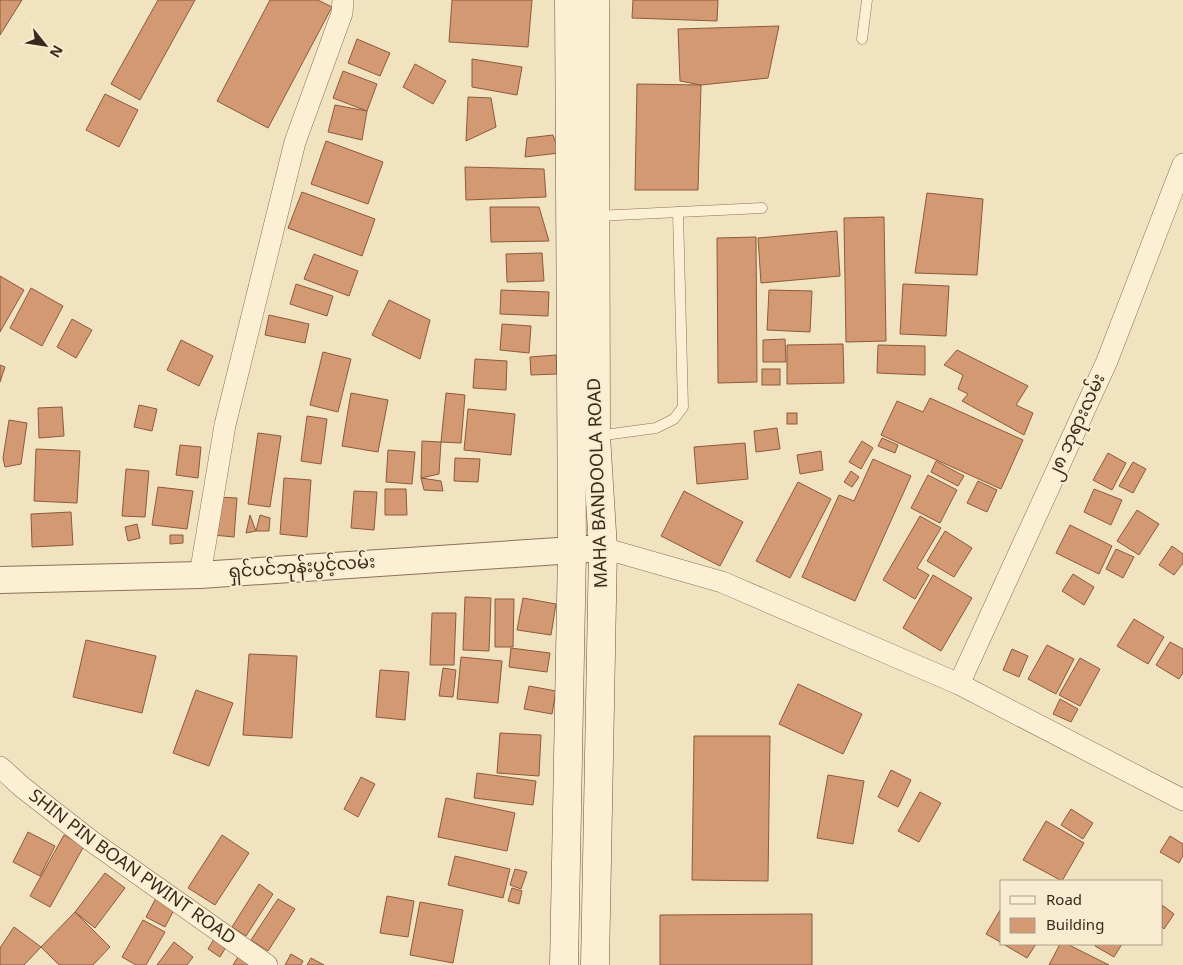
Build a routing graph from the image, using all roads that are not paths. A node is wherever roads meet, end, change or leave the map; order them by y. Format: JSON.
{"nodes":[{"id":1,"x":343,"y":0,"type":"edge"},
{"id":2,"x":569,"y":0,"type":"edge"},
{"id":3,"x":595,"y":0,"type":"edge"},
{"id":4,"x":867,"y":0,"type":"edge"},
{"id":5,"x":862,"y":38,"type":"dead end"},
{"id":6,"x":1183,"y":164,"type":"edge"},
{"id":7,"x":762,"y":208,"type":"dead end"},
{"id":8,"x":678,"y":212,"type":"junction"},
{"id":9,"x":596,"y":216,"type":"junction"},
{"id":10,"x":596,"y":436,"type":"junction"},
{"id":11,"x":603,"y":548,"type":"junction"},
{"id":12,"x":572,"y":551,"type":"junction"},
{"id":13,"x":200,"y":575,"type":"junction"},
{"id":14,"x":0,"y":580,"type":"edge"},
{"id":15,"x":959,"y":684,"type":"junction"},
{"id":16,"x":0,"y":767,"type":"edge"},
{"id":17,"x":1183,"y":800,"type":"edge"},
{"id":18,"x":267,"y":965,"type":"edge"},
{"id":19,"x":564,"y":965,"type":"edge"},
{"id":20,"x":595,"y":965,"type":"edge"}],
"edges":[{"from":1,"to":13,"type":"street"},
{"from":2,"to":12,"type":"main road","name":"MAHA BANDOOLA ROAD"},
{"from":3,"to":9,"type":"main road","name":"MAHA BANDOOLA ROAD"},
{"from":4,"to":5,"type":"lane"},
{"from":6,"to":15,"type":"street","name":"၂၈ ဘုရားလမ်း"},
{"from":7,"to":8,"type":"lane"},
{"from":8,"to":9,"type":"lane"},
{"from":8,"to":10,"type":"lane"},
{"from":9,"to":10,"type":"main road","name":"MAHA BANDOOLA ROAD"},
{"from":10,"to":11,"type":"main road","name":"MAHA BANDOOLA ROAD"},
{"from":11,"to":12,"type":"street","name":"ရှင်ပင်ဘုန်းပွင့်လမ်း"},
{"from":11,"to":15,"type":"street"},
{"from":11,"to":20,"type":"main road","name":"MAHA BANDOOLA ROAD"},
{"from":12,"to":13,"type":"street","name":"ရှင်ပင်ဘုန်းပွင့်လမ်း"},
{"from":12,"to":19,"type":"main road","name":"MAHA BANDOOLA ROAD"},
{"from":13,"to":14,"type":"street","name":"ရှင်ပင်ဘုန်းပွင့်လမ်း"},
{"from":15,"to":17,"type":"street"},
{"from":16,"to":18,"type":"street","name":"SHIN PIN BOAN PWINT ROAD"}]}
